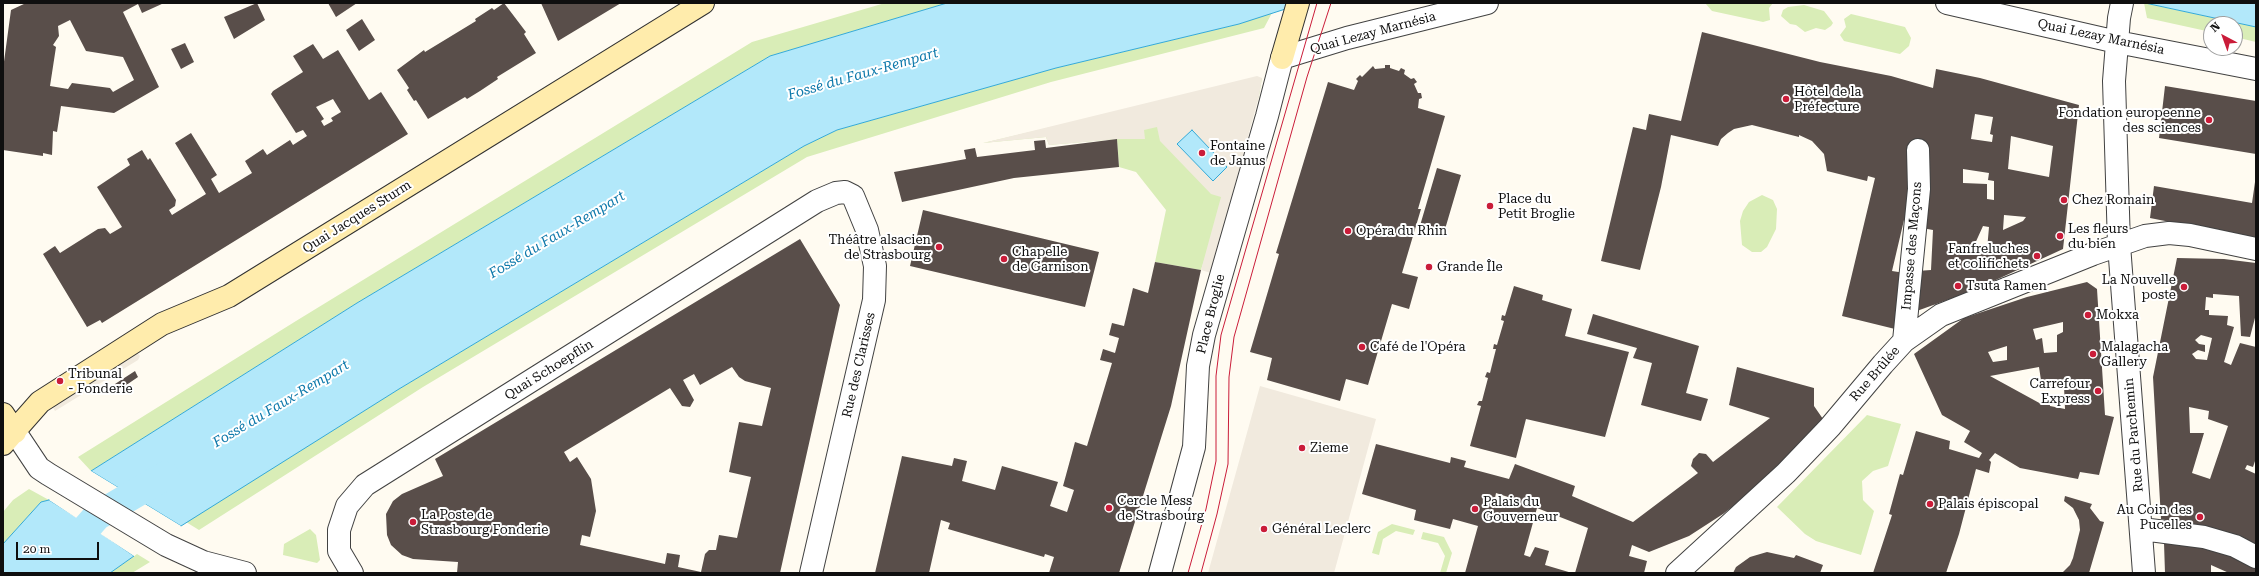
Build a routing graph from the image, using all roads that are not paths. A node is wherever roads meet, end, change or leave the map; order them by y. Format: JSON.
{"nodes":[{"id":1,"x":703,"y":3,"type":"edge"},
{"id":2,"x":1298,"y":3,"type":"edge"},
{"id":3,"x":1487,"y":3,"type":"edge"},
{"id":4,"x":1947,"y":3,"type":"edge"},
{"id":5,"x":2120,"y":10,"type":"edge"},
{"id":6,"x":2117,"y":42,"type":"junction"},
{"id":7,"x":1282,"y":58,"type":"junction"},
{"id":8,"x":2256,"y":69,"type":"edge"},
{"id":9,"x":1918,"y":150,"type":"dead end"},
{"id":10,"x":817,"y":201,"type":"joint"},
{"id":11,"x":2119,"y":245,"type":"junction"},
{"id":12,"x":2256,"y":249,"type":"edge"},
{"id":13,"x":1904,"y":341,"type":"junction"},
{"id":14,"x":7,"y":430,"type":"edge"},
{"id":15,"x":2142,"y":528,"type":"junction"},
{"id":16,"x":2256,"y":557,"type":"edge"},
{"id":17,"x":245,"y":573,"type":"edge"},
{"id":18,"x":352,"y":573,"type":"edge"},
{"id":19,"x":810,"y":573,"type":"edge"},
{"id":20,"x":1160,"y":573,"type":"edge"},
{"id":21,"x":1677,"y":573,"type":"edge"},
{"id":22,"x":2144,"y":573,"type":"edge"}],
"edges":[{"from":1,"to":14,"type":"street","name":"Quai Jacques Sturm"},
{"from":2,"to":7,"type":"street"},
{"from":3,"to":7,"type":"street","name":"Quai Lezay Marnésia"},
{"from":4,"to":6,"type":"street","name":"Quai Lezay Marnésia"},
{"from":5,"to":6,"type":"street","name":"Rue du Parchemin"},
{"from":6,"to":8,"type":"street","name":"Quai Lezay Marnésia"},
{"from":6,"to":11,"type":"street","name":"Rue du Parchemin"},
{"from":7,"to":20,"type":"street","name":"Place Broglie"},
{"from":9,"to":13,"type":"street","name":"Impasse des Maçons"},
{"from":10,"to":18,"type":"street","name":"Quai Schoepflin"},
{"from":10,"to":19,"type":"street","name":"Rue des Clarisses"},
{"from":11,"to":12,"type":"street","name":"Rue Brûlée"},
{"from":11,"to":13,"type":"street","name":"Rue Brûlée"},
{"from":11,"to":15,"type":"street","name":"Rue du Parchemin"},
{"from":13,"to":21,"type":"street","name":"Rue Brûlée"},
{"from":14,"to":17,"type":"street"},
{"from":15,"to":16,"type":"street"},
{"from":15,"to":22,"type":"street","name":"Rue du Parchemin"}]}
